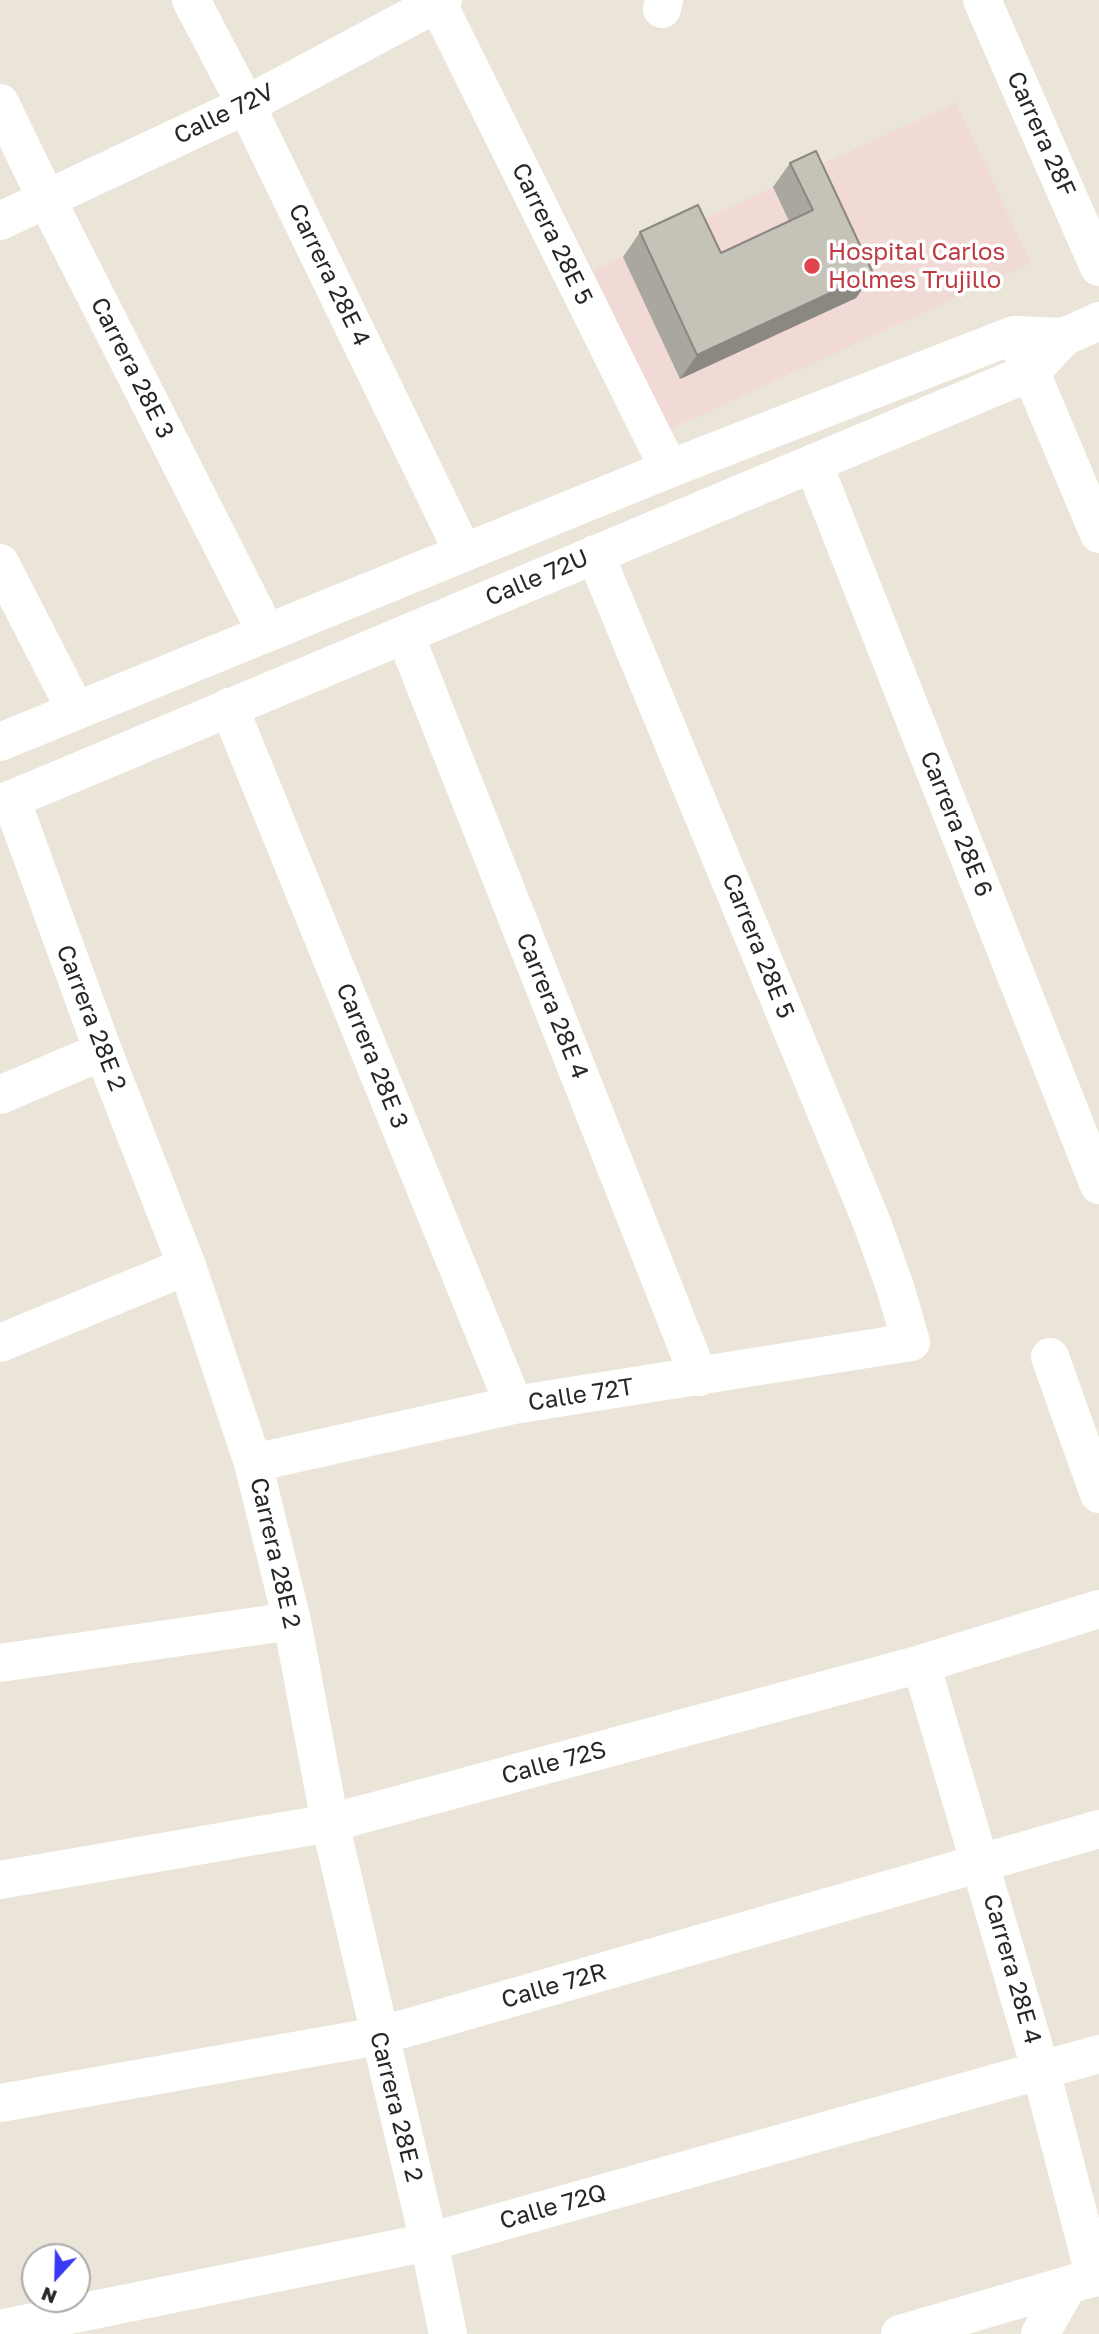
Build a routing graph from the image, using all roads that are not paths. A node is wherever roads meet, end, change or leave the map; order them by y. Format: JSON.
{"nodes":[{"id":1,"x":191,"y":0,"type":"edge"},
{"id":2,"x":982,"y":0,"type":"edge"},
{"id":3,"x":439,"y":1,"type":"edge"},
{"id":4,"x":0,"y":103,"type":"edge"},
{"id":5,"x":246,"y":105,"type":"junction"},
{"id":6,"x":46,"y":198,"type":"junction"},
{"id":7,"x":0,"y":221,"type":"edge"},
{"id":8,"x":1099,"y":267,"type":"edge"},
{"id":9,"x":1099,"y":321,"type":"edge"},
{"id":10,"x":1014,"y":335,"type":"junction"},
{"id":11,"x":1064,"y":337,"type":"junction"},
{"id":12,"x":1031,"y":372,"type":"junction"},
{"id":13,"x":813,"y":463,"type":"junction"},
{"id":14,"x":668,"y":469,"type":"junction"},
{"id":15,"x":1099,"y":534,"type":"edge"},
{"id":16,"x":463,"y":552,"type":"junction"},
{"id":17,"x":595,"y":554,"type":"junction"},
{"id":18,"x":0,"y":563,"type":"edge"},
{"id":19,"x":266,"y":632,"type":"junction"},
{"id":20,"x":405,"y":635,"type":"junction"},
{"id":21,"x":229,"y":708,"type":"junction"},
{"id":22,"x":76,"y":711,"type":"junction"},
{"id":23,"x":0,"y":742,"type":"edge"},
{"id":24,"x":5,"y":802,"type":"edge"},
{"id":25,"x":103,"y":1051,"type":"junction"},
{"id":26,"x":0,"y":1095,"type":"edge"},
{"id":27,"x":1099,"y":1185,"type":"edge"},
{"id":28,"x":187,"y":1266,"type":"junction"},
{"id":29,"x":911,"y":1342,"type":"joint"},
{"id":30,"x":0,"y":1343,"type":"edge"},
{"id":31,"x":1050,"y":1357,"type":"dead end"},
{"id":32,"x":699,"y":1377,"type":"junction"},
{"id":33,"x":514,"y":1405,"type":"junction"},
{"id":34,"x":253,"y":1463,"type":"junction"},
{"id":35,"x":1099,"y":1494,"type":"edge"},
{"id":36,"x":1099,"y":1609,"type":"edge"},
{"id":37,"x":292,"y":1621,"type":"junction"},
{"id":38,"x":0,"y":1662,"type":"edge"},
{"id":39,"x":921,"y":1664,"type":"junction"},
{"id":40,"x":330,"y":1823,"type":"junction"},
{"id":41,"x":1099,"y":1829,"type":"edge"},
{"id":42,"x":981,"y":1864,"type":"junction"},
{"id":43,"x":0,"y":1880,"type":"edge"},
{"id":44,"x":379,"y":2036,"type":"junction"},
{"id":45,"x":1099,"y":2054,"type":"edge"},
{"id":46,"x":1041,"y":2071,"type":"junction"},
{"id":47,"x":0,"y":2103,"type":"edge"},
{"id":48,"x":429,"y":2242,"type":"junction"},
{"id":49,"x":1087,"y":2280,"type":"edge"},
{"id":50,"x":0,"y":2329,"type":"edge"},
{"id":51,"x":448,"y":2334,"type":"edge"},
{"id":52,"x":900,"y":2334,"type":"edge"},
{"id":53,"x":1040,"y":2334,"type":"edge"}],
"edges":[{"from":1,"to":5,"type":"street","name":"Carrera 28E 4"},
{"from":2,"to":8,"type":"street","name":"Carrera 28F"},
{"from":3,"to":5,"type":"street","name":"Calle 72V"},
{"from":3,"to":14,"type":"street","name":"Carrera 28E 5"},
{"from":4,"to":6,"type":"street","name":"Carrera 28E 3"},
{"from":5,"to":6,"type":"street","name":"Calle 72V"},
{"from":5,"to":16,"type":"street","name":"Carrera 28E 4"},
{"from":6,"to":7,"type":"street","name":"Calle 72V"},
{"from":6,"to":19,"type":"street","name":"Carrera 28E 3"},
{"from":9,"to":11,"type":"street","name":"Calle 72U"},
{"from":10,"to":11,"type":"street","name":"Calle 72U"},
{"from":10,"to":12,"type":"street"},
{"from":10,"to":14,"type":"street","name":"Calle 72U"},
{"from":11,"to":12,"type":"street","name":"Calle 72U"},
{"from":12,"to":13,"type":"street","name":"Calle 72U"},
{"from":12,"to":15,"type":"street"},
{"from":13,"to":17,"type":"street","name":"Calle 72U"},
{"from":13,"to":27,"type":"street","name":"Carrera 28E 6"},
{"from":14,"to":16,"type":"street","name":"Calle 72U"},
{"from":16,"to":19,"type":"street","name":"Calle 72U"},
{"from":17,"to":20,"type":"street","name":"Calle 72U"},
{"from":17,"to":29,"type":"street","name":"Carrera 28E 5"},
{"from":18,"to":22,"type":"street"},
{"from":19,"to":22,"type":"street","name":"Calle 72U"},
{"from":20,"to":21,"type":"street","name":"Calle 72U"},
{"from":20,"to":32,"type":"street","name":"Carrera 28E 4"},
{"from":21,"to":24,"type":"street","name":"Calle 72U"},
{"from":21,"to":33,"type":"street","name":"Carrera 28E 3"},
{"from":22,"to":23,"type":"street","name":"Calle 72U"},
{"from":24,"to":25,"type":"street","name":"Carrera 28E 2"},
{"from":25,"to":26,"type":"street"},
{"from":25,"to":28,"type":"street","name":"Carrera 28E 2"},
{"from":28,"to":30,"type":"street"},
{"from":28,"to":34,"type":"street","name":"Carrera 28E 2"},
{"from":29,"to":32,"type":"street","name":"Calle 72T"},
{"from":31,"to":35,"type":"street"},
{"from":32,"to":33,"type":"street","name":"Calle 72T"},
{"from":33,"to":34,"type":"street","name":"Calle 72T"},
{"from":34,"to":37,"type":"street","name":"Carrera 28E 2"},
{"from":36,"to":39,"type":"street","name":"Calle 72S"},
{"from":37,"to":38,"type":"street"},
{"from":37,"to":40,"type":"street","name":"Carrera 28E 2"},
{"from":39,"to":40,"type":"street","name":"Calle 72S"},
{"from":39,"to":42,"type":"street","name":"Carrera 28E 4"},
{"from":40,"to":43,"type":"street","name":"Calle 72S"},
{"from":40,"to":44,"type":"street","name":"Carrera 28E 2"},
{"from":41,"to":42,"type":"street","name":"Calle 72R"},
{"from":42,"to":44,"type":"street","name":"Calle 72R"},
{"from":42,"to":46,"type":"street","name":"Carrera 28E 4"},
{"from":44,"to":47,"type":"street","name":"Calle 72R"},
{"from":44,"to":48,"type":"street","name":"Carrera 28E 2"},
{"from":45,"to":46,"type":"street","name":"Calle 72Q"},
{"from":46,"to":48,"type":"street","name":"Calle 72Q"},
{"from":46,"to":49,"type":"street","name":"Carrera 28E 4"},
{"from":48,"to":50,"type":"street","name":"Calle 72Q"},
{"from":48,"to":51,"type":"street","name":"Carrera 28E 2"},
{"from":49,"to":52,"type":"street"},
{"from":49,"to":53,"type":"street"}]}
